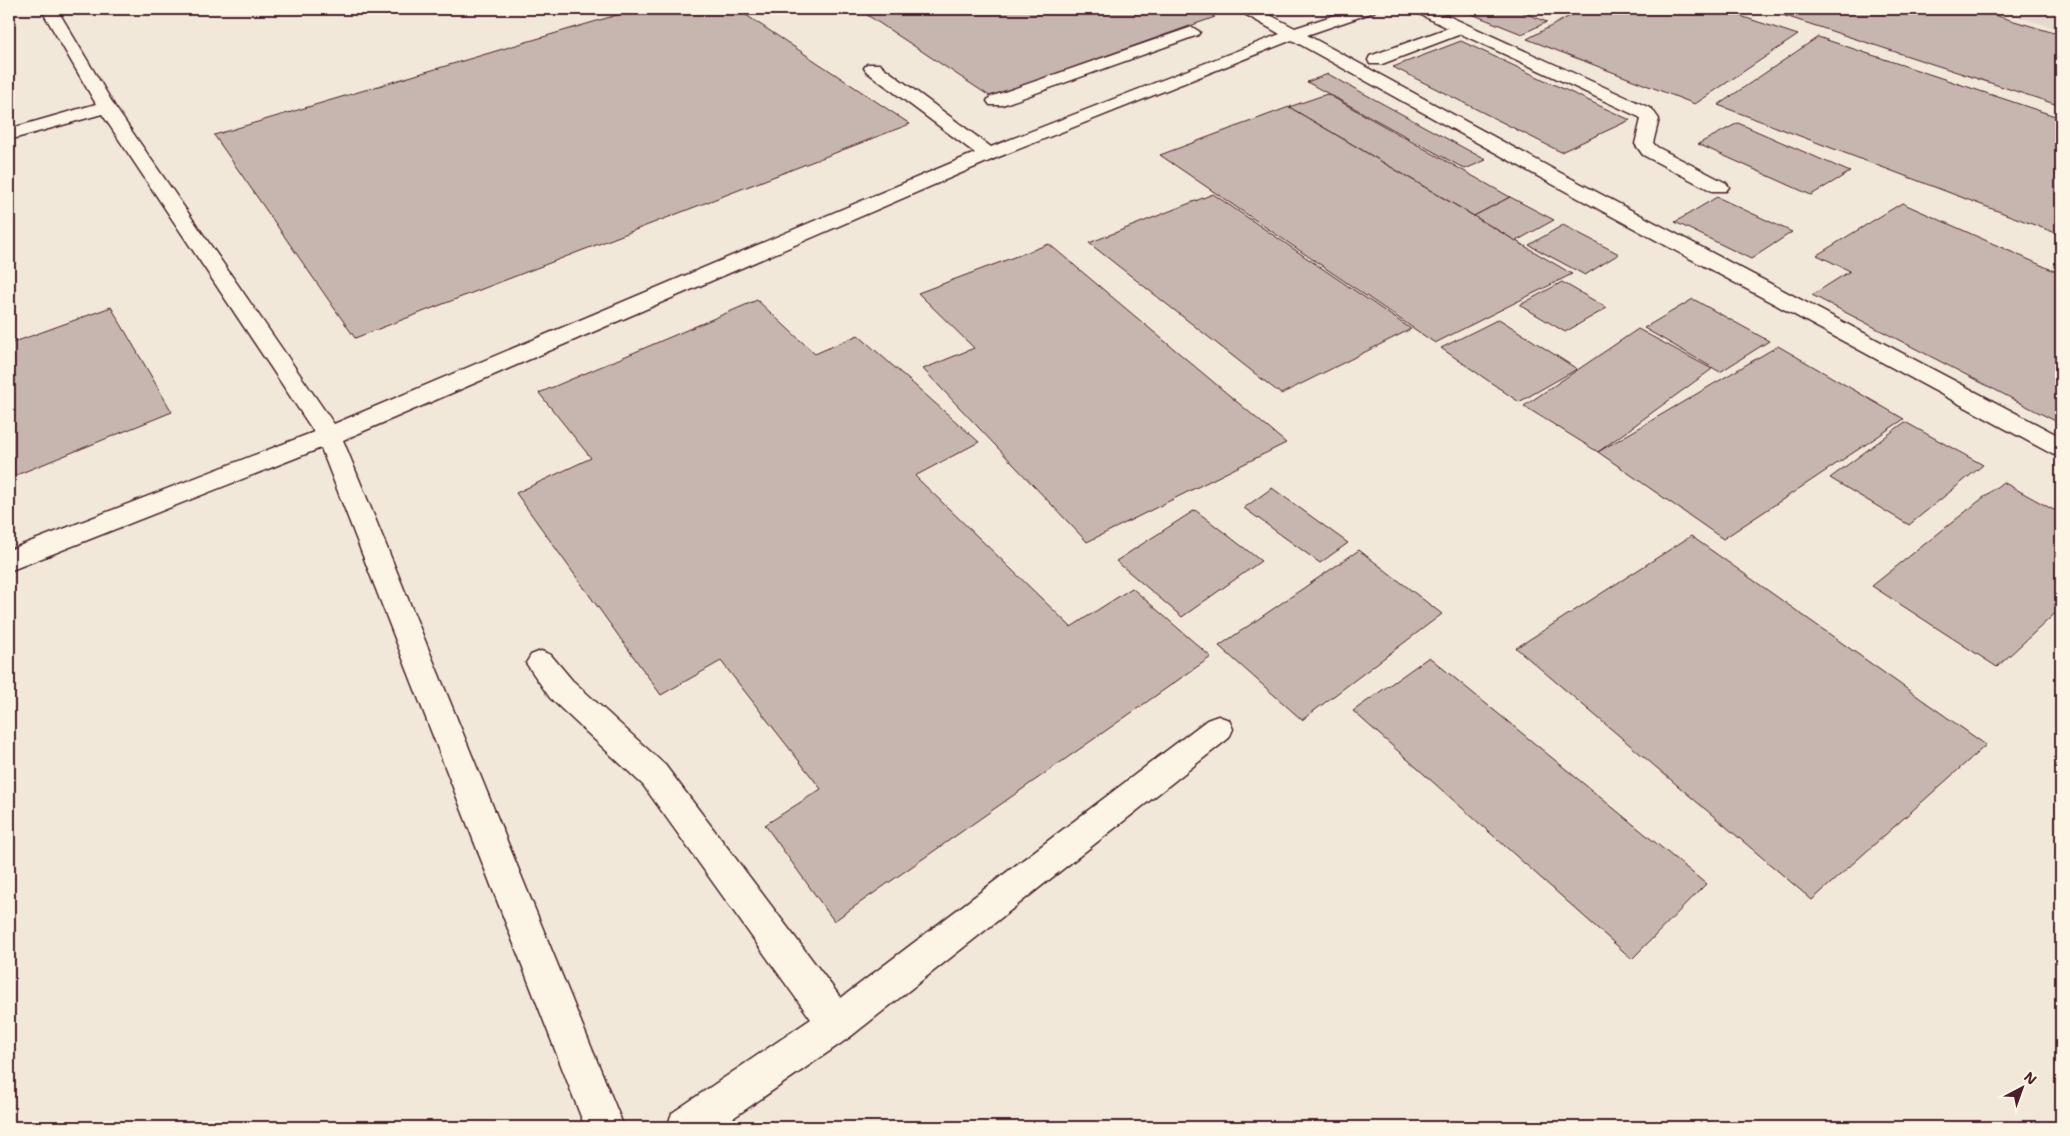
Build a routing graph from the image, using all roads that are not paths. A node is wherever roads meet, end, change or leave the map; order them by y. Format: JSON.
{"nodes":[{"id":1,"x":49,"y":9,"type":"edge"},
{"id":2,"x":1247,"y":9,"type":"edge"},
{"id":3,"x":1368,"y":9,"type":"edge"},
{"id":4,"x":1421,"y":9,"type":"edge"},
{"id":5,"x":1462,"y":28,"type":"junction"},
{"id":6,"x":1192,"y":32,"type":"dead end"},
{"id":7,"x":1294,"y":34,"type":"junction"},
{"id":8,"x":1376,"y":60,"type":"dead end"},
{"id":9,"x":1101,"y":64,"type":"junction"},
{"id":10,"x":873,"y":68,"type":"dead end"},
{"id":11,"x":1134,"y":82,"type":"junction"},
{"id":12,"x":996,"y":101,"type":"dead end"},
{"id":13,"x":106,"y":107,"type":"junction"},
{"id":14,"x":9,"y":135,"type":"edge"},
{"id":15,"x":988,"y":154,"type":"junction"},
{"id":16,"x":1719,"y":187,"type":"dead end"},
{"id":17,"x":329,"y":436,"type":"junction"},
{"id":18,"x":2061,"y":448,"type":"edge"},
{"id":19,"x":9,"y":561,"type":"edge"},
{"id":20,"x":541,"y":663,"type":"dead end"},
{"id":21,"x":1218,"y":729,"type":"dead end"},
{"id":22,"x":836,"y":1024,"type":"junction"},
{"id":23,"x":604,"y":1127,"type":"edge"},
{"id":24,"x":686,"y":1127,"type":"edge"}],
"edges":[{"from":1,"to":13,"type":"street"},
{"from":2,"to":7,"type":"street"},
{"from":3,"to":7,"type":"street"},
{"from":4,"to":5,"type":"street"},
{"from":5,"to":8,"type":"street"},
{"from":5,"to":16,"type":"street"},
{"from":6,"to":9,"type":"street"},
{"from":7,"to":11,"type":"street"},
{"from":7,"to":18,"type":"street"},
{"from":9,"to":11,"type":"street"},
{"from":9,"to":12,"type":"street"},
{"from":10,"to":15,"type":"street"},
{"from":11,"to":15,"type":"street"},
{"from":13,"to":14,"type":"street"},
{"from":13,"to":17,"type":"street"},
{"from":15,"to":17,"type":"street"},
{"from":17,"to":19,"type":"street"},
{"from":17,"to":23,"type":"street"},
{"from":20,"to":22,"type":"street"},
{"from":21,"to":22,"type":"street"},
{"from":22,"to":24,"type":"street"}]}
